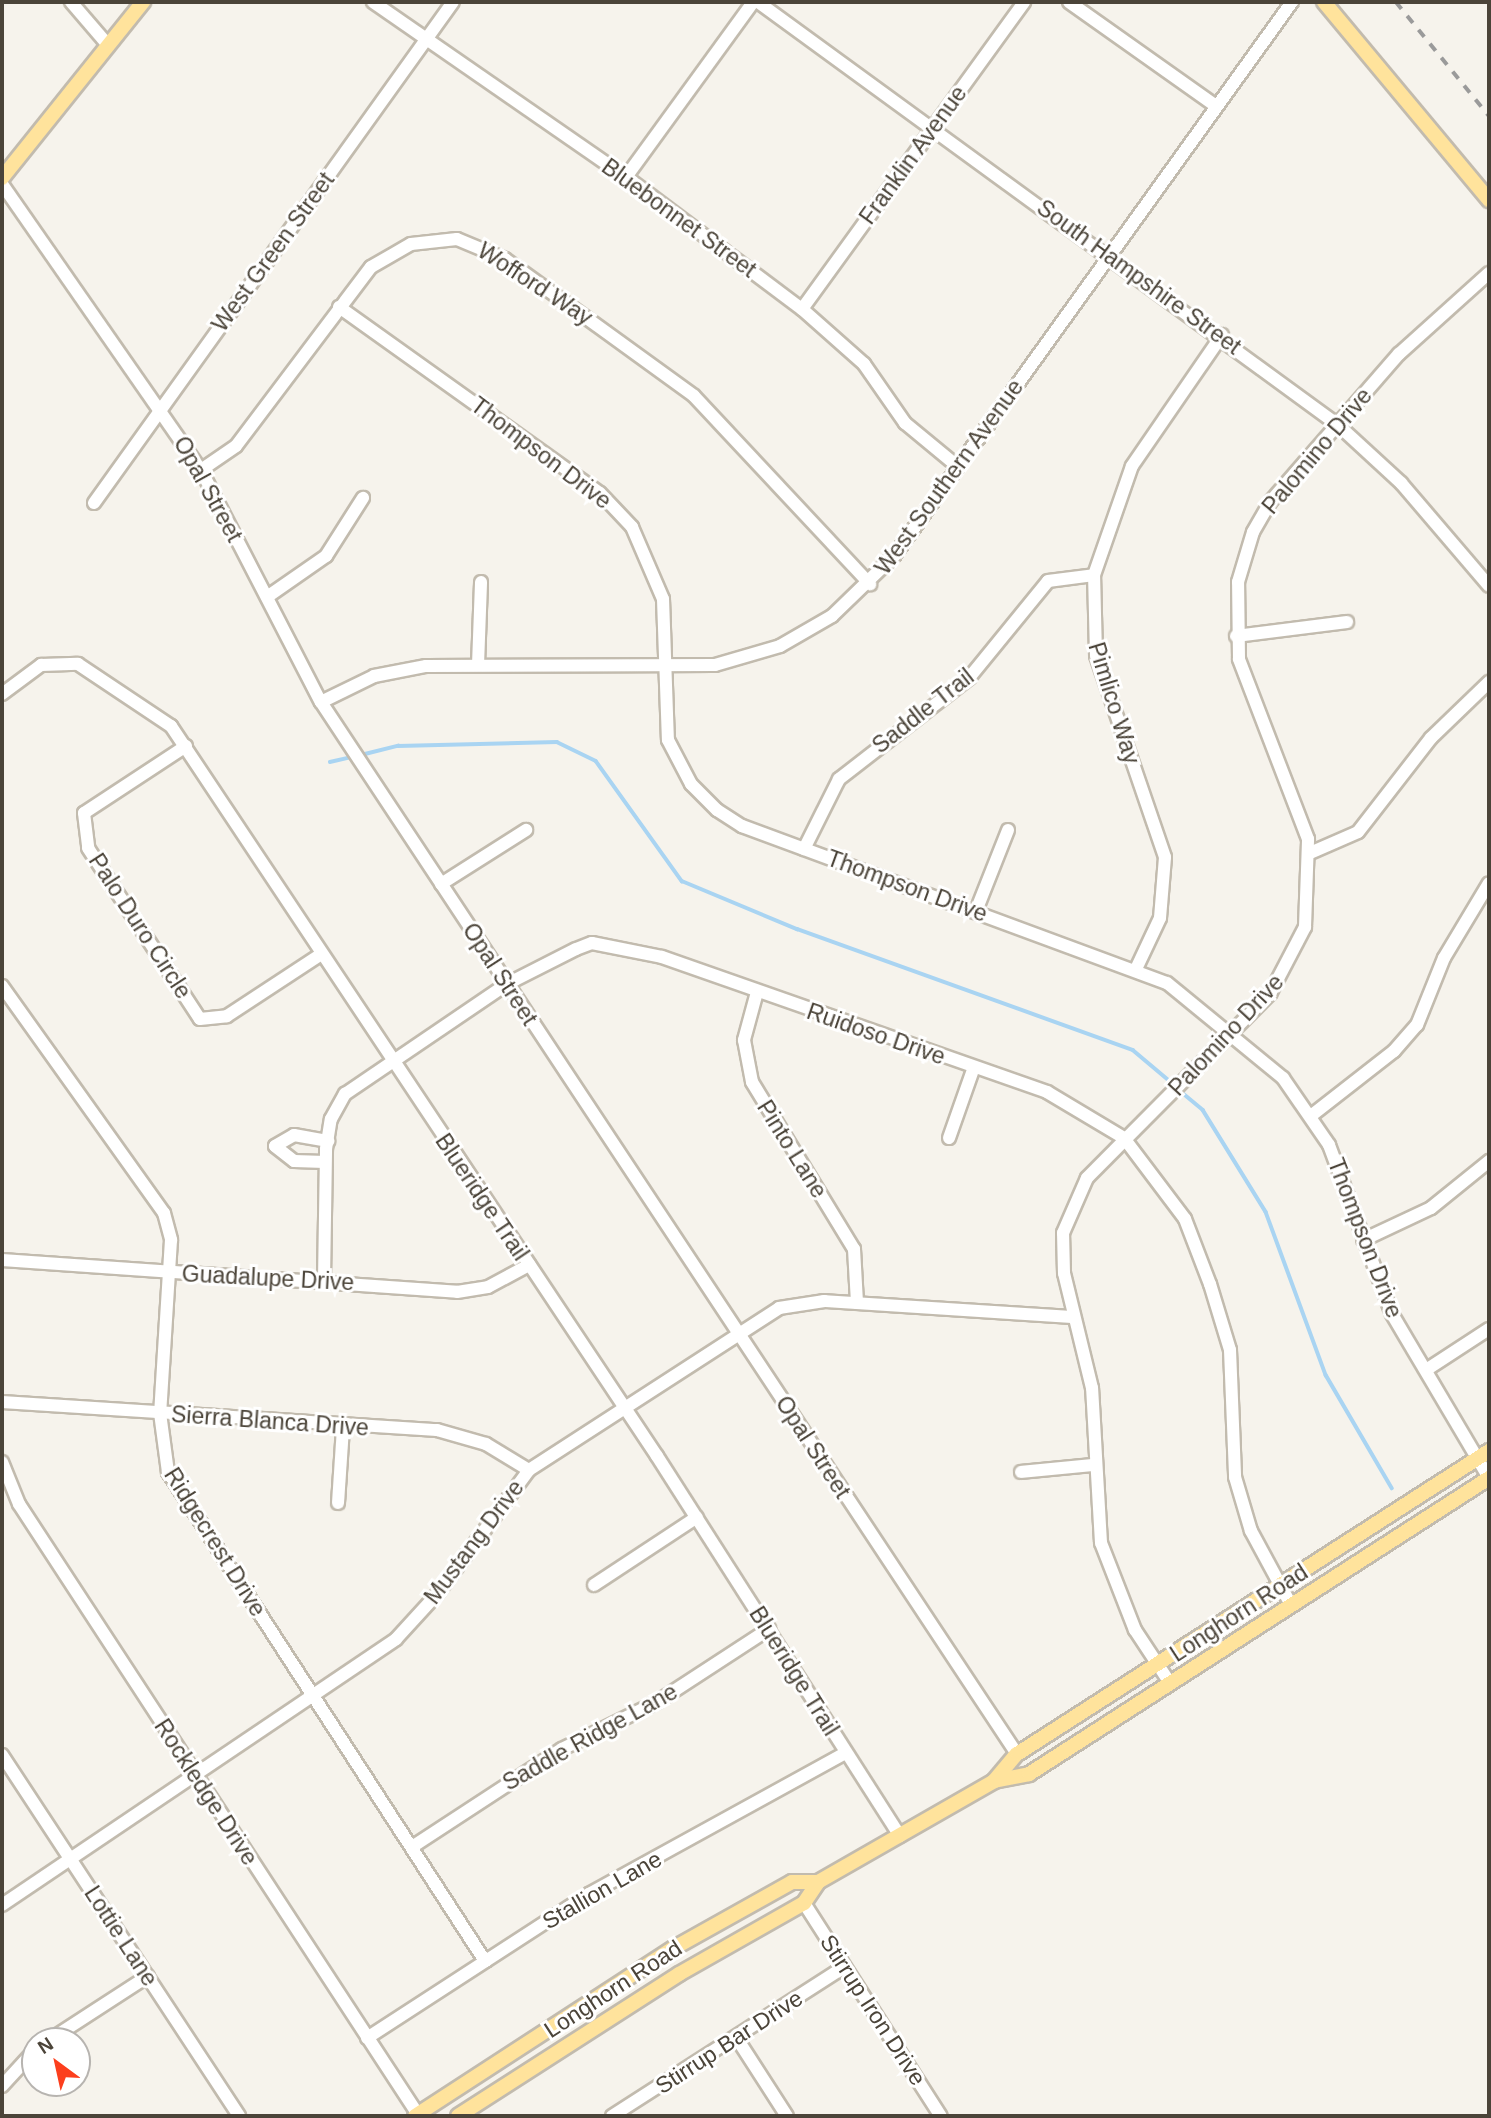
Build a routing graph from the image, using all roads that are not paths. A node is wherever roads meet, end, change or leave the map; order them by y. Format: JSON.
{"nodes":[{"id":1,"x":71,"y":2,"type":"edge"},
{"id":2,"x":143,"y":2,"type":"edge"},
{"id":3,"x":373,"y":2,"type":"edge"},
{"id":4,"x":453,"y":2,"type":"edge"},
{"id":5,"x":753,"y":2,"type":"edge"},
{"id":6,"x":758,"y":2,"type":"edge"},
{"id":7,"x":1024,"y":2,"type":"edge"},
{"id":8,"x":1069,"y":2,"type":"edge"},
{"id":9,"x":1292,"y":2,"type":"edge"},
{"id":10,"x":1324,"y":2,"type":"edge"},
{"id":11,"x":426,"y":40,"type":"junction"},
{"id":12,"x":108,"y":45,"type":"junction"},
{"id":13,"x":1216,"y":106,"type":"junction"},
{"id":14,"x":932,"y":128,"type":"junction"},
{"id":15,"x":626,"y":177,"type":"junction"},
{"id":16,"x":2,"y":178,"type":"edge"},
{"id":17,"x":2,"y":184,"type":"edge"},
{"id":18,"x":1489,"y":200,"type":"edge"},
{"id":19,"x":1109,"y":254,"type":"junction"},
{"id":20,"x":1489,"y":273,"type":"edge"},
{"id":21,"x":339,"y":307,"type":"junction"},
{"id":22,"x":802,"y":309,"type":"junction"},
{"id":23,"x":1222,"y":335,"type":"junction"},
{"id":24,"x":161,"y":408,"type":"junction"},
{"id":25,"x":1338,"y":425,"type":"junction"},
{"id":26,"x":957,"y":466,"type":"junction"},
{"id":27,"x":201,"y":470,"type":"junction"},
{"id":28,"x":363,"y":498,"type":"dead end"},
{"id":29,"x":94,"y":503,"type":"dead end"},
{"id":30,"x":1094,"y":575,"type":"junction"},
{"id":31,"x":481,"y":582,"type":"dead end"},
{"id":32,"x":870,"y":584,"type":"junction"},
{"id":33,"x":1489,"y":586,"type":"edge"},
{"id":34,"x":267,"y":597,"type":"junction"},
{"id":35,"x":1347,"y":622,"type":"dead end"},
{"id":36,"x":1236,"y":636,"type":"junction"},
{"id":37,"x":478,"y":665,"type":"junction"},
{"id":38,"x":668,"y":669,"type":"junction"},
{"id":39,"x":1489,"y":682,"type":"edge"},
{"id":40,"x":2,"y":694,"type":"edge"},
{"id":41,"x":321,"y":702,"type":"junction"},
{"id":42,"x":186,"y":746,"type":"junction"},
{"id":43,"x":526,"y":830,"type":"dead end"},
{"id":44,"x":1008,"y":830,"type":"dead end"},
{"id":45,"x":804,"y":849,"type":"junction"},
{"id":46,"x":1310,"y":853,"type":"junction"},
{"id":47,"x":1489,"y":883,"type":"edge"},
{"id":48,"x":441,"y":884,"type":"junction"},
{"id":49,"x":976,"y":911,"type":"junction"},
{"id":50,"x":320,"y":955,"type":"junction"},
{"id":51,"x":1136,"y":969,"type":"junction"},
{"id":52,"x":508,"y":985,"type":"junction"},
{"id":53,"x":2,"y":986,"type":"edge"},
{"id":54,"x":757,"y":992,"type":"junction"},
{"id":55,"x":1230,"y":1035,"type":"junction"},
{"id":56,"x":390,"y":1062,"type":"junction"},
{"id":57,"x":974,"y":1067,"type":"junction"},
{"id":58,"x":1312,"y":1115,"type":"junction"},
{"id":59,"x":949,"y":1138,"type":"dead end"},
{"id":60,"x":1124,"y":1138,"type":"junction"},
{"id":61,"x":328,"y":1141,"type":"junction"},
{"id":62,"x":1489,"y":1160,"type":"edge"},
{"id":63,"x":325,"y":1162,"type":"junction"},
{"id":64,"x":1363,"y":1240,"type":"junction"},
{"id":65,"x":2,"y":1260,"type":"edge"},
{"id":66,"x":529,"y":1265,"type":"junction"},
{"id":67,"x":169,"y":1272,"type":"junction"},
{"id":68,"x":324,"y":1280,"type":"junction"},
{"id":69,"x":857,"y":1303,"type":"junction"},
{"id":70,"x":1073,"y":1317,"type":"junction"},
{"id":71,"x":1489,"y":1329,"type":"edge"},
{"id":72,"x":738,"y":1334,"type":"junction"},
{"id":73,"x":1426,"y":1370,"type":"junction"},
{"id":74,"x":2,"y":1402,"type":"edge"},
{"id":75,"x":624,"y":1406,"type":"junction"},
{"id":76,"x":160,"y":1413,"type":"junction"},
{"id":77,"x":343,"y":1428,"type":"junction"},
{"id":78,"x":1489,"y":1451,"type":"edge"},
{"id":79,"x":1476,"y":1460,"type":"junction"},
{"id":80,"x":2,"y":1462,"type":"edge"},
{"id":81,"x":1093,"y":1465,"type":"junction"},
{"id":82,"x":528,"y":1470,"type":"junction"},
{"id":83,"x":1021,"y":1472,"type":"dead end"},
{"id":84,"x":1489,"y":1478,"type":"edge"},
{"id":85,"x":338,"y":1503,"type":"dead end"},
{"id":86,"x":696,"y":1517,"type":"junction"},
{"id":87,"x":594,"y":1585,"type":"dead end"},
{"id":88,"x":1278,"y":1587,"type":"junction"},
{"id":89,"x":1291,"y":1605,"type":"junction"},
{"id":90,"x":769,"y":1629,"type":"junction"},
{"id":91,"x":1161,"y":1664,"type":"junction"},
{"id":92,"x":1170,"y":1683,"type":"junction"},
{"id":93,"x":315,"y":1696,"type":"junction"},
{"id":94,"x":845,"y":1753,"type":"junction"},
{"id":95,"x":1017,"y":1754,"type":"junction"},
{"id":96,"x":2,"y":1755,"type":"edge"},
{"id":97,"x":195,"y":1778,"type":"junction"},
{"id":98,"x":994,"y":1781,"type":"junction"},
{"id":99,"x":900,"y":1836,"type":"junction"},
{"id":100,"x":412,"y":1847,"type":"junction"},
{"id":101,"x":71,"y":1860,"type":"junction"},
{"id":102,"x":818,"y":1882,"type":"junction"},
{"id":103,"x":804,"y":1903,"type":"junction"},
{"id":104,"x":2,"y":1905,"type":"edge"},
{"id":105,"x":485,"y":1961,"type":"junction"},
{"id":106,"x":845,"y":1967,"type":"junction"},
{"id":107,"x":148,"y":1976,"type":"junction"},
{"id":108,"x":70,"y":2027,"type":"edge"},
{"id":109,"x":736,"y":2037,"type":"junction"},
{"id":110,"x":367,"y":2038,"type":"junction"},
{"id":111,"x":21,"y":2065,"type":"edge"},
{"id":112,"x":2,"y":2086,"type":"edge"},
{"id":113,"x":631,"y":2111,"type":"edge"},
{"id":114,"x":239,"y":2116,"type":"edge"},
{"id":115,"x":417,"y":2116,"type":"edge"},
{"id":116,"x":458,"y":2116,"type":"edge"},
{"id":117,"x":612,"y":2116,"type":"edge"},
{"id":118,"x":787,"y":2116,"type":"edge"},
{"id":119,"x":941,"y":2116,"type":"edge"}],
"edges":[{"from":1,"to":12,"type":"street"},
{"from":2,"to":12,"type":"main road"},
{"from":3,"to":11,"type":"street","name":"Bluebonnet Street"},
{"from":4,"to":11,"type":"street","name":"West Green Street"},
{"from":5,"to":15,"type":"street"},
{"from":6,"to":14,"type":"street","name":"South Hampshire Street"},
{"from":7,"to":14,"type":"street","name":"Franklin Avenue"},
{"from":8,"to":13,"type":"street"},
{"from":9,"to":13,"type":"street","name":"West Southern Avenue"},
{"from":10,"to":18,"type":"main road"},
{"from":11,"to":15,"type":"street","name":"Bluebonnet Street"},
{"from":11,"to":24,"type":"street","name":"West Green Street"},
{"from":12,"to":16,"type":"main road"},
{"from":13,"to":19,"type":"street","name":"West Southern Avenue"},
{"from":14,"to":19,"type":"street","name":"South Hampshire Street"},
{"from":14,"to":22,"type":"street","name":"Franklin Avenue"},
{"from":15,"to":22,"type":"street","name":"Bluebonnet Street"},
{"from":17,"to":24,"type":"street","name":"Opal Street"},
{"from":19,"to":23,"type":"street","name":"South Hampshire Street"},
{"from":19,"to":26,"type":"street","name":"West Southern Avenue"},
{"from":20,"to":25,"type":"street","name":"Palomino Drive"},
{"from":21,"to":27,"type":"street","name":"Wofford Way"},
{"from":21,"to":32,"type":"street","name":"Wofford Way"},
{"from":21,"to":38,"type":"street","name":"Thompson Drive"},
{"from":22,"to":26,"type":"street","name":"Bluebonnet Street"},
{"from":23,"to":25,"type":"street","name":"South Hampshire Street"},
{"from":23,"to":30,"type":"street","name":"Pimlico Way"},
{"from":24,"to":27,"type":"street","name":"Opal Street"},
{"from":24,"to":29,"type":"street","name":"West Green Street"},
{"from":25,"to":33,"type":"street","name":"South Hampshire Street"},
{"from":25,"to":36,"type":"street","name":"Palomino Drive"},
{"from":26,"to":32,"type":"street","name":"West Southern Avenue"},
{"from":27,"to":34,"type":"street","name":"Opal Street"},
{"from":28,"to":34,"type":"street"},
{"from":30,"to":45,"type":"street","name":"Saddle Trail"},
{"from":30,"to":51,"type":"street","name":"Pimlico Way"},
{"from":31,"to":37,"type":"street"},
{"from":32,"to":38,"type":"street","name":"West Southern Avenue"},
{"from":34,"to":41,"type":"street","name":"Opal Street"},
{"from":35,"to":36,"type":"street"},
{"from":36,"to":46,"type":"street","name":"Palomino Drive"},
{"from":37,"to":38,"type":"street","name":"West Southern Avenue"},
{"from":37,"to":41,"type":"street","name":"West Southern Avenue"},
{"from":38,"to":45,"type":"street","name":"Thompson Drive"},
{"from":39,"to":46,"type":"street"},
{"from":40,"to":42,"type":"street","name":"Blueridge Trail"},
{"from":41,"to":48,"type":"street","name":"Opal Street"},
{"from":42,"to":50,"type":"street","name":"Blueridge Trail"},
{"from":42,"to":50,"type":"street","name":"Palo Duro Circle"},
{"from":43,"to":48,"type":"street"},
{"from":44,"to":49,"type":"street"},
{"from":45,"to":49,"type":"street","name":"Thompson Drive"},
{"from":46,"to":55,"type":"street","name":"Palomino Drive"},
{"from":47,"to":58,"type":"street"},
{"from":48,"to":52,"type":"street","name":"Opal Street"},
{"from":49,"to":51,"type":"street","name":"Thompson Drive"},
{"from":50,"to":56,"type":"street","name":"Blueridge Trail"},
{"from":51,"to":55,"type":"street","name":"Thompson Drive"},
{"from":52,"to":54,"type":"street","name":"Ruidoso Drive"},
{"from":52,"to":56,"type":"street","name":"Ruidoso Drive"},
{"from":52,"to":72,"type":"street","name":"Opal Street"},
{"from":53,"to":67,"type":"street","name":"Ridgecrest Drive"},
{"from":54,"to":57,"type":"street","name":"Ruidoso Drive"},
{"from":54,"to":69,"type":"street","name":"Pinto Lane"},
{"from":55,"to":58,"type":"street","name":"Thompson Drive"},
{"from":55,"to":60,"type":"street","name":"Palomino Drive"},
{"from":56,"to":61,"type":"street","name":"Ruidoso Drive"},
{"from":56,"to":66,"type":"street","name":"Blueridge Trail"},
{"from":57,"to":59,"type":"street"},
{"from":57,"to":60,"type":"street","name":"Ruidoso Drive"},
{"from":58,"to":64,"type":"street","name":"Thompson Drive"},
{"from":60,"to":70,"type":"street","name":"Palomino Drive"},
{"from":60,"to":88,"type":"street","name":"Ruidoso Drive"},
{"from":61,"to":63,"type":"street","name":"Ruidoso Drive"},
{"from":61,"to":63,"type":"street"},
{"from":62,"to":64,"type":"street"},
{"from":63,"to":68,"type":"street","name":"Ruidoso Drive"},
{"from":64,"to":73,"type":"street","name":"Thompson Drive"},
{"from":65,"to":67,"type":"street","name":"Guadalupe Drive"},
{"from":66,"to":68,"type":"street","name":"Guadalupe Drive"},
{"from":66,"to":75,"type":"street","name":"Blueridge Trail"},
{"from":67,"to":68,"type":"street","name":"Guadalupe Drive"},
{"from":67,"to":76,"type":"street","name":"Ridgecrest Drive"},
{"from":69,"to":70,"type":"street","name":"Mustang Drive"},
{"from":69,"to":72,"type":"street","name":"Mustang Drive"},
{"from":70,"to":81,"type":"street","name":"Palomino Drive"},
{"from":71,"to":73,"type":"street"},
{"from":72,"to":75,"type":"street","name":"Mustang Drive"},
{"from":72,"to":95,"type":"street","name":"Opal Street"},
{"from":73,"to":79,"type":"street","name":"Thompson Drive"},
{"from":74,"to":76,"type":"street","name":"Sierra Blanca Drive"},
{"from":75,"to":82,"type":"street","name":"Mustang Drive"},
{"from":75,"to":86,"type":"street","name":"Blueridge Trail"},
{"from":76,"to":77,"type":"street","name":"Sierra Blanca Drive"},
{"from":76,"to":93,"type":"street","name":"Ridgecrest Drive"},
{"from":77,"to":82,"type":"street","name":"Sierra Blanca Drive"},
{"from":77,"to":85,"type":"street"},
{"from":78,"to":79,"type":"main road","name":"Longhorn Road"},
{"from":79,"to":84,"type":"street","name":"Thompson Drive"},
{"from":79,"to":88,"type":"main road","name":"Longhorn Road"},
{"from":80,"to":97,"type":"street","name":"Rockledge Drive"},
{"from":81,"to":83,"type":"street"},
{"from":81,"to":91,"type":"street","name":"Palomino Drive"},
{"from":82,"to":93,"type":"street","name":"Mustang Drive"},
{"from":84,"to":89,"type":"main road","name":"Longhorn Road"},
{"from":86,"to":87,"type":"street"},
{"from":86,"to":90,"type":"street","name":"Blueridge Trail"},
{"from":88,"to":89,"type":"street","name":"Ruidoso Drive"},
{"from":88,"to":91,"type":"main road","name":"Longhorn Road"},
{"from":89,"to":92,"type":"main road","name":"Longhorn Road"},
{"from":90,"to":94,"type":"street","name":"Blueridge Trail"},
{"from":90,"to":100,"type":"street","name":"Saddle Ridge Lane"},
{"from":91,"to":92,"type":"street","name":"Palomino Drive"},
{"from":91,"to":95,"type":"main road","name":"Longhorn Road"},
{"from":92,"to":98,"type":"main road","name":"Longhorn Road"},
{"from":93,"to":97,"type":"street","name":"Mustang Drive"},
{"from":93,"to":100,"type":"street","name":"Ridgecrest Drive"},
{"from":94,"to":99,"type":"street","name":"Blueridge Trail"},
{"from":94,"to":105,"type":"street","name":"Stallion Lane"},
{"from":95,"to":98,"type":"main road","name":"Longhorn Road"},
{"from":96,"to":101,"type":"street","name":"Lottie Lane"},
{"from":97,"to":101,"type":"street","name":"Mustang Drive"},
{"from":97,"to":110,"type":"street","name":"Rockledge Drive"},
{"from":98,"to":99,"type":"main road","name":"Longhorn Road"},
{"from":99,"to":102,"type":"main road","name":"Longhorn Road"},
{"from":100,"to":105,"type":"street","name":"Ridgecrest Drive"},
{"from":101,"to":104,"type":"street","name":"Mustang Drive"},
{"from":101,"to":107,"type":"street","name":"Lottie Lane"},
{"from":102,"to":103,"type":"main road","name":"Longhorn Road"},
{"from":102,"to":115,"type":"main road","name":"Longhorn Road"},
{"from":103,"to":106,"type":"street","name":"Stirrup Iron Drive"},
{"from":103,"to":116,"type":"main road","name":"Longhorn Road"},
{"from":105,"to":110,"type":"street","name":"Stallion Lane"},
{"from":106,"to":109,"type":"street","name":"Stirrup Bar Drive"},
{"from":106,"to":119,"type":"street","name":"Stirrup Iron Drive"},
{"from":107,"to":108,"type":"street"},
{"from":107,"to":114,"type":"street","name":"Lottie Lane"},
{"from":109,"to":113,"type":"street","name":"Stirrup Bar Drive"},
{"from":109,"to":118,"type":"street"},
{"from":110,"to":115,"type":"street","name":"Rockledge Drive"},
{"from":111,"to":112,"type":"street"},
{"from":113,"to":117,"type":"street","name":"Stirrup Bar Drive"}]}
